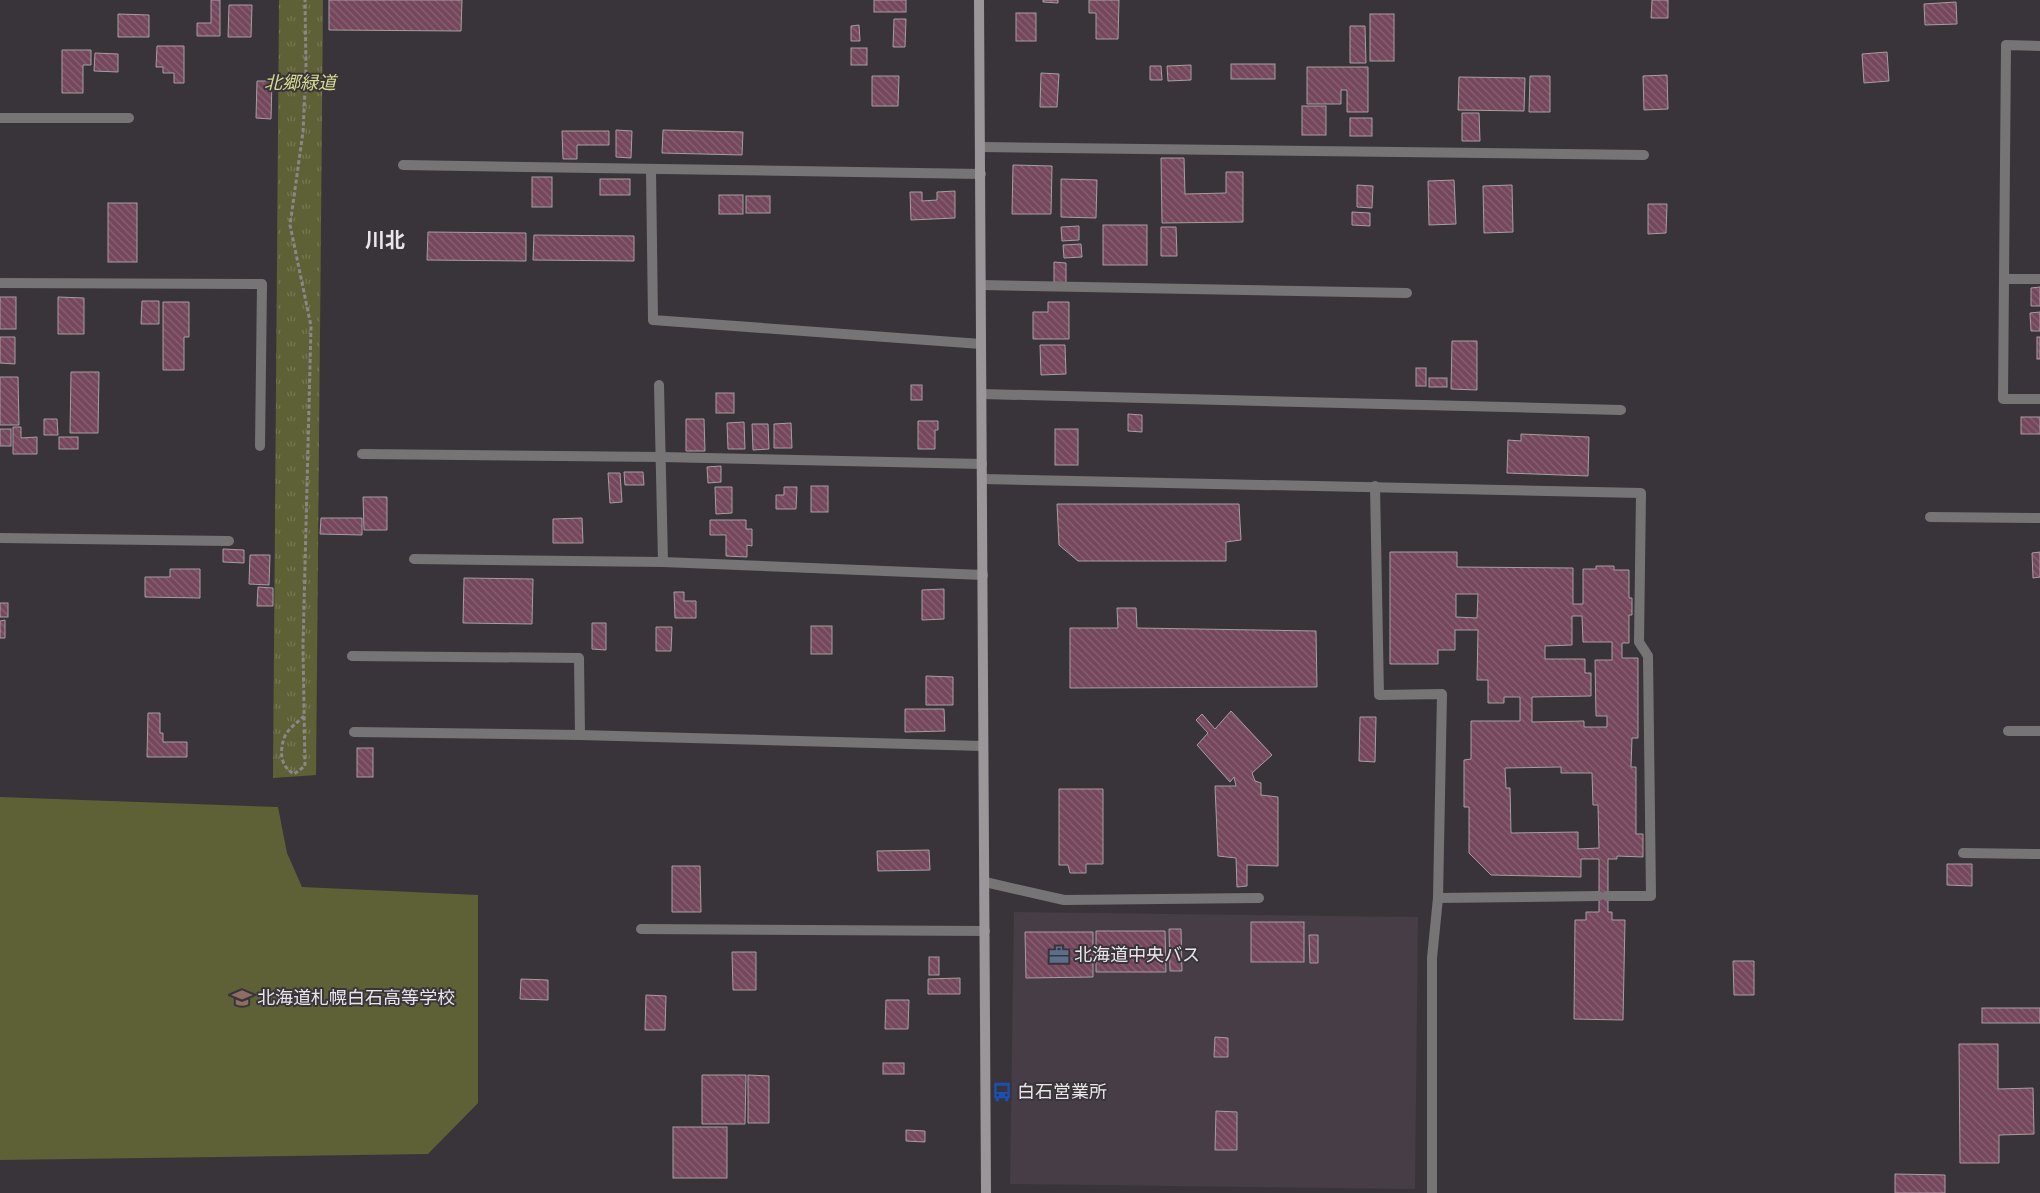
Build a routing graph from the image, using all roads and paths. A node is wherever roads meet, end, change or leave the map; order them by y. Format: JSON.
{"nodes":[{"id":1,"x":305,"y":0,"type":"edge"},
{"id":2,"x":979,"y":0,"type":"edge"},
{"id":3,"x":2040,"y":46,"type":"edge"},
{"id":4,"x":0,"y":118,"type":"edge"},
{"id":5,"x":129,"y":118,"type":"dead end"},
{"id":6,"x":981,"y":147,"type":"junction"},
{"id":7,"x":1644,"y":155,"type":"dead end"},
{"id":8,"x":403,"y":165,"type":"dead end"},
{"id":9,"x":651,"y":169,"type":"junction"},
{"id":10,"x":981,"y":174,"type":"junction"},
{"id":11,"x":2004,"y":279,"type":"junction"},
{"id":12,"x":2040,"y":279,"type":"edge"},
{"id":13,"x":0,"y":283,"type":"edge"},
{"id":14,"x":981,"y":285,"type":"junction"},
{"id":15,"x":1407,"y":293,"type":"dead end"},
{"id":16,"x":981,"y":344,"type":"junction"},
{"id":17,"x":659,"y":385,"type":"dead end"},
{"id":18,"x":982,"y":394,"type":"junction"},
{"id":19,"x":2040,"y":399,"type":"edge"},
{"id":20,"x":1621,"y":410,"type":"dead end"},
{"id":21,"x":260,"y":446,"type":"dead end"},
{"id":22,"x":362,"y":454,"type":"dead end"},
{"id":23,"x":661,"y":457,"type":"junction"},
{"id":24,"x":982,"y":464,"type":"junction"},
{"id":25,"x":982,"y":479,"type":"junction"},
{"id":26,"x":1375,"y":486,"type":"junction"},
{"id":27,"x":1930,"y":517,"type":"dead end"},
{"id":28,"x":2040,"y":518,"type":"edge"},
{"id":29,"x":0,"y":538,"type":"edge"},
{"id":30,"x":229,"y":541,"type":"dead end"},
{"id":31,"x":414,"y":559,"type":"dead end"},
{"id":32,"x":662,"y":562,"type":"junction"},
{"id":33,"x":983,"y":575,"type":"junction"},
{"id":34,"x":352,"y":656,"type":"dead end"},
{"id":35,"x":304,"y":716,"type":"junction"},
{"id":36,"x":2008,"y":731,"type":"dead end"},
{"id":37,"x":2040,"y":731,"type":"edge"},
{"id":38,"x":354,"y":732,"type":"dead end"},
{"id":39,"x":580,"y":735,"type":"junction"},
{"id":40,"x":983,"y":746,"type":"junction"},
{"id":41,"x":1963,"y":853,"type":"dead end"},
{"id":42,"x":2040,"y":854,"type":"edge"},
{"id":43,"x":985,"y":882,"type":"junction"},
{"id":44,"x":1259,"y":898,"type":"dead end"},
{"id":45,"x":1438,"y":898,"type":"junction"},
{"id":46,"x":641,"y":929,"type":"dead end"},
{"id":47,"x":985,"y":931,"type":"junction"},
{"id":48,"x":986,"y":1193,"type":"edge"},
{"id":49,"x":1432,"y":1193,"type":"edge"}],
"edges":[{"from":1,"to":35,"type":"path"},
{"from":2,"to":6,"type":"street"},
{"from":3,"to":11,"type":"lane"},
{"from":4,"to":5,"type":"lane"},
{"from":6,"to":7,"type":"lane"},
{"from":6,"to":10,"type":"street"},
{"from":8,"to":9,"type":"lane"},
{"from":9,"to":10,"type":"lane"},
{"from":9,"to":16,"type":"lane"},
{"from":10,"to":14,"type":"street"},
{"from":11,"to":12,"type":"lane"},
{"from":11,"to":19,"type":"lane"},
{"from":13,"to":21,"type":"lane"},
{"from":14,"to":15,"type":"lane"},
{"from":14,"to":16,"type":"street"},
{"from":16,"to":18,"type":"street"},
{"from":17,"to":23,"type":"lane"},
{"from":18,"to":20,"type":"lane"},
{"from":18,"to":24,"type":"street"},
{"from":22,"to":23,"type":"lane"},
{"from":23,"to":24,"type":"lane"},
{"from":23,"to":32,"type":"lane"},
{"from":24,"to":25,"type":"street"},
{"from":25,"to":26,"type":"lane"},
{"from":25,"to":33,"type":"street"},
{"from":26,"to":45,"type":"lane"},
{"from":26,"to":45,"type":"lane"},
{"from":27,"to":28,"type":"lane"},
{"from":29,"to":30,"type":"lane"},
{"from":31,"to":32,"type":"lane"},
{"from":32,"to":33,"type":"lane"},
{"from":33,"to":40,"type":"street"},
{"from":34,"to":39,"type":"lane"},
{"from":35,"to":35,"type":"path"},
{"from":36,"to":37,"type":"lane"},
{"from":38,"to":39,"type":"lane"},
{"from":39,"to":40,"type":"lane"},
{"from":40,"to":43,"type":"street"},
{"from":41,"to":42,"type":"lane"},
{"from":43,"to":44,"type":"lane"},
{"from":43,"to":47,"type":"street"},
{"from":45,"to":49,"type":"lane"},
{"from":46,"to":47,"type":"lane"},
{"from":47,"to":48,"type":"street"}]}
